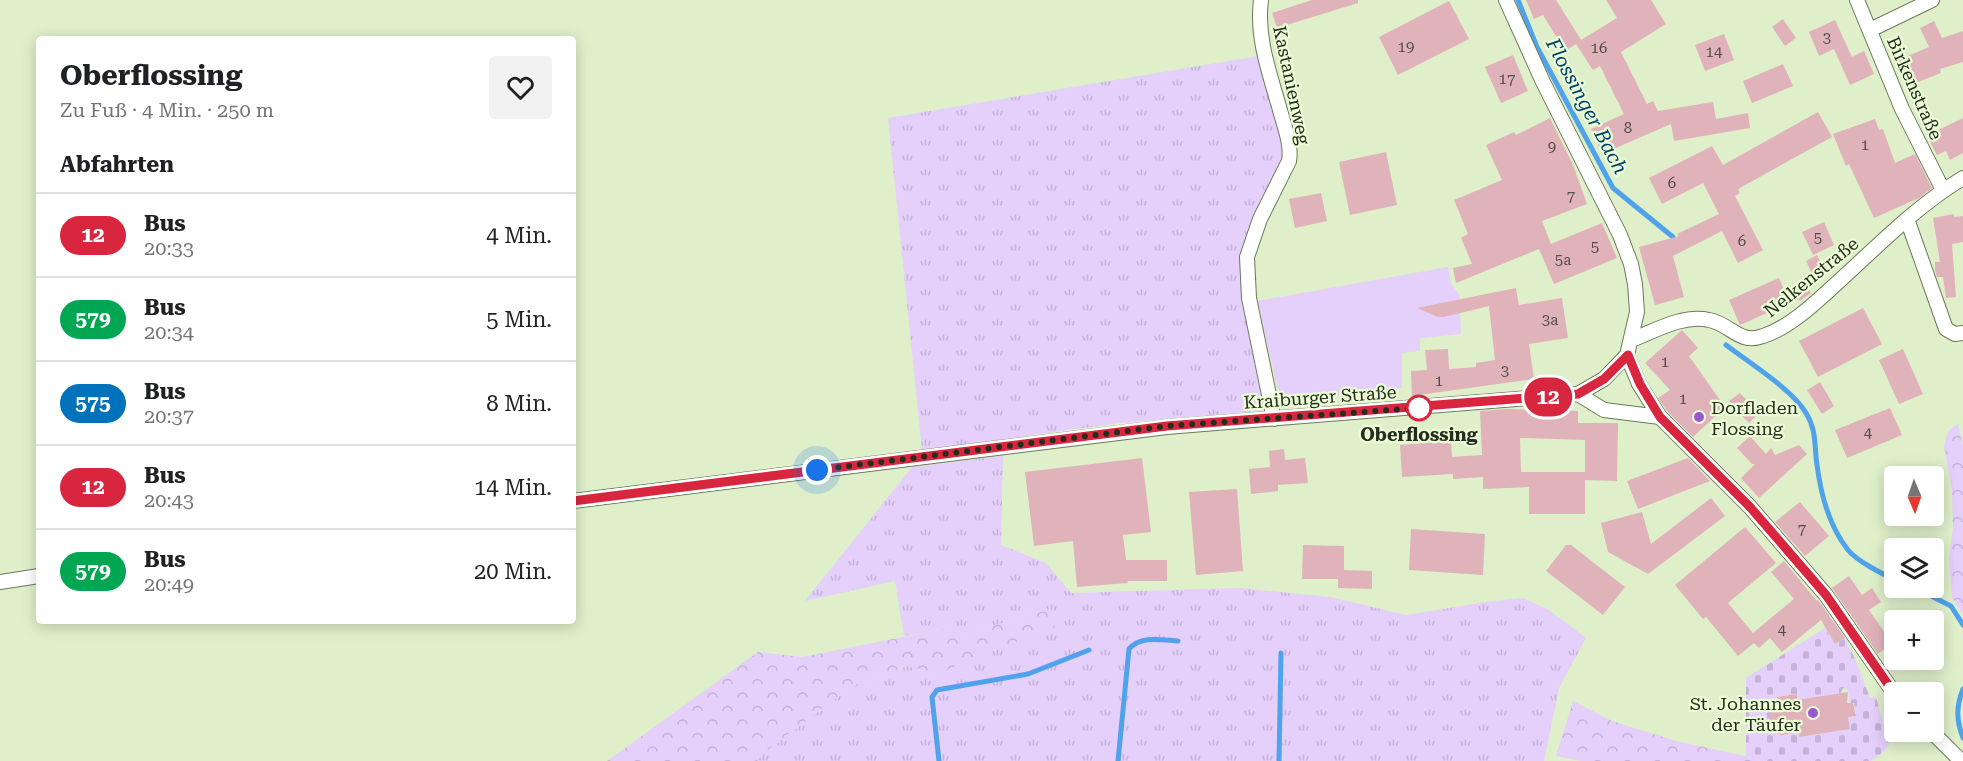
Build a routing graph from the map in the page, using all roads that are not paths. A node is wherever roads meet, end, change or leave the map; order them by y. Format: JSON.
{"nodes":[{"id":1,"x":1261,"y":0,"type":"edge"},
{"id":2,"x":1506,"y":0,"type":"edge"},
{"id":3,"x":1857,"y":0,"type":"edge"},
{"id":4,"x":1932,"y":0,"type":"edge"},
{"id":5,"x":1870,"y":30,"type":"junction"},
{"id":6,"x":1963,"y":178,"type":"edge"},
{"id":7,"x":1943,"y":190,"type":"junction"},
{"id":8,"x":1908,"y":219,"type":"junction"},
{"id":9,"x":1963,"y":333,"type":"edge"},
{"id":10,"x":1631,"y":340,"type":"junction"},
{"id":11,"x":1628,"y":355,"type":"junction"},
{"id":12,"x":1578,"y":394,"type":"junction"},
{"id":13,"x":1660,"y":417,"type":"junction"},
{"id":14,"x":1274,"y":419,"type":"junction"},
{"id":15,"x":576,"y":501,"type":"edge"},
{"id":16,"x":36,"y":576,"type":"edge"},
{"id":17,"x":0,"y":582,"type":"edge"},
{"id":18,"x":1886,"y":682,"type":"edge"},
{"id":19,"x":1942,"y":742,"type":"edge"},
{"id":20,"x":1961,"y":761,"type":"edge"}],
"edges":[{"from":1,"to":14,"type":"street","name":"Kastanienweg"},
{"from":2,"to":10,"type":"street"},
{"from":3,"to":5,"type":"street","name":"Birkenstraße"},
{"from":4,"to":5,"type":"street"},
{"from":5,"to":7,"type":"street","name":"Birkenstraße"},
{"from":6,"to":7,"type":"street","name":"Nelkenstraße"},
{"from":7,"to":8,"type":"street","name":"Nelkenstraße"},
{"from":8,"to":9,"type":"street"},
{"from":8,"to":10,"type":"street","name":"Nelkenstraße"},
{"from":10,"to":11,"type":"street"},
{"from":11,"to":12,"type":"street","name":"Kraiburger Straße"},
{"from":11,"to":13,"type":"street"},
{"from":12,"to":13,"type":"street"},
{"from":12,"to":14,"type":"street","name":"Kraiburger Straße"},
{"from":13,"to":18,"type":"street"},
{"from":14,"to":15,"type":"street","name":"Kraiburger Straße"},
{"from":16,"to":17,"type":"street"},
{"from":19,"to":20,"type":"street"}]}
